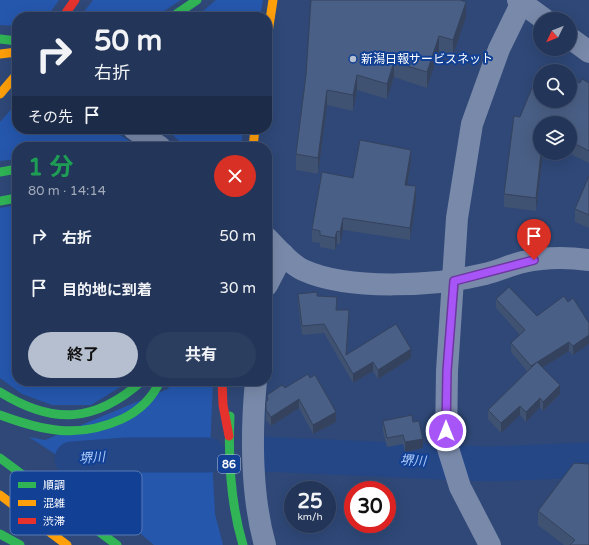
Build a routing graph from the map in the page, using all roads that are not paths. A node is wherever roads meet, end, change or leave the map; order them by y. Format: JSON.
{"nodes":[{"id":1,"x":75,"y":0,"type":"edge"},
{"id":2,"x":197,"y":0,"type":"edge"},
{"id":3,"x":273,"y":0,"type":"edge"},
{"id":4,"x":521,"y":1,"type":"edge"},
{"id":5,"x":67,"y":12,"type":"edge"},
{"id":6,"x":179,"y":12,"type":"edge"},
{"id":7,"x":271,"y":12,"type":"edge"},
{"id":8,"x":535,"y":12,"type":"edge"},
{"id":9,"x":0,"y":39,"type":"edge"},
{"id":10,"x":12,"y":40,"type":"edge"},
{"id":11,"x":577,"y":43,"type":"edge"},
{"id":12,"x":589,"y":52,"type":"edge"},
{"id":13,"x":12,"y":53,"type":"edge"},
{"id":14,"x":0,"y":54,"type":"edge"},
{"id":15,"x":12,"y":80,"type":"edge"},
{"id":16,"x":0,"y":94,"type":"edge"},
{"id":17,"x":141,"y":134,"type":"edge"},
{"id":18,"x":153,"y":142,"type":"edge"},
{"id":19,"x":12,"y":170,"type":"edge"},
{"id":20,"x":0,"y":172,"type":"edge"},
{"id":21,"x":12,"y":189,"type":"edge"},
{"id":22,"x":7,"y":190,"type":"dead end"},
{"id":23,"x":12,"y":199,"type":"edge"},
{"id":24,"x":0,"y":201,"type":"edge"},
{"id":25,"x":272,"y":243,"type":"edge"},
{"id":26,"x":283,"y":254,"type":"junction"},
{"id":27,"x":589,"y":260,"type":"edge"},
{"id":28,"x":272,"y":275,"type":"edge"},
{"id":29,"x":454,"y":281,"type":"junction"},
{"id":30,"x":137,"y":386,"type":"edge"},
{"id":31,"x":157,"y":386,"type":"edge"},
{"id":32,"x":222,"y":386,"type":"edge"},
{"id":33,"x":231,"y":386,"type":"edge"},
{"id":34,"x":256,"y":386,"type":"edge"},
{"id":35,"x":0,"y":392,"type":"edge"},
{"id":36,"x":0,"y":414,"type":"edge"},
{"id":37,"x":229,"y":436,"type":"junction"},
{"id":38,"x":0,"y":458,"type":"edge"},
{"id":39,"x":17,"y":471,"type":"edge"},
{"id":40,"x":0,"y":495,"type":"edge"},
{"id":41,"x":10,"y":502,"type":"edge"},
{"id":42,"x":0,"y":534,"type":"edge"},
{"id":43,"x":54,"y":535,"type":"edge"},
{"id":44,"x":104,"y":535,"type":"edge"},
{"id":45,"x":20,"y":545,"type":"edge"},
{"id":46,"x":67,"y":545,"type":"edge"},
{"id":47,"x":117,"y":545,"type":"edge"},
{"id":48,"x":243,"y":545,"type":"edge"},
{"id":49,"x":264,"y":545,"type":"edge"},
{"id":50,"x":490,"y":545,"type":"edge"}],
"edges":[{"from":1,"to":5,"type":"main road"},
{"from":2,"to":6,"type":"main road"},
{"from":3,"to":7,"type":"main road"},
{"from":4,"to":8,"type":"street"},
{"from":4,"to":29,"type":"street"},
{"from":9,"to":10,"type":"main road"},
{"from":11,"to":12,"type":"street"},
{"from":13,"to":14,"type":"main road"},
{"from":15,"to":16,"type":"main road"},
{"from":17,"to":18,"type":"street"},
{"from":19,"to":20,"type":"main road"},
{"from":21,"to":22,"type":"main road"},
{"from":23,"to":24,"type":"main road"},
{"from":25,"to":26,"type":"street"},
{"from":26,"to":28,"type":"street"},
{"from":26,"to":29,"type":"street"},
{"from":27,"to":29,"type":"street"},
{"from":29,"to":50,"type":"street"},
{"from":30,"to":35,"type":"main road"},
{"from":31,"to":36,"type":"main road"},
{"from":32,"to":37,"type":"main road"},
{"from":33,"to":37,"type":"main road","number":"86"},
{"from":34,"to":49,"type":"street"},
{"from":37,"to":48,"type":"main road","number":"86"},
{"from":38,"to":39,"type":"main road"},
{"from":40,"to":41,"type":"main road"},
{"from":42,"to":45,"type":"main road"},
{"from":43,"to":46,"type":"main road"},
{"from":44,"to":47,"type":"main road"}]}
